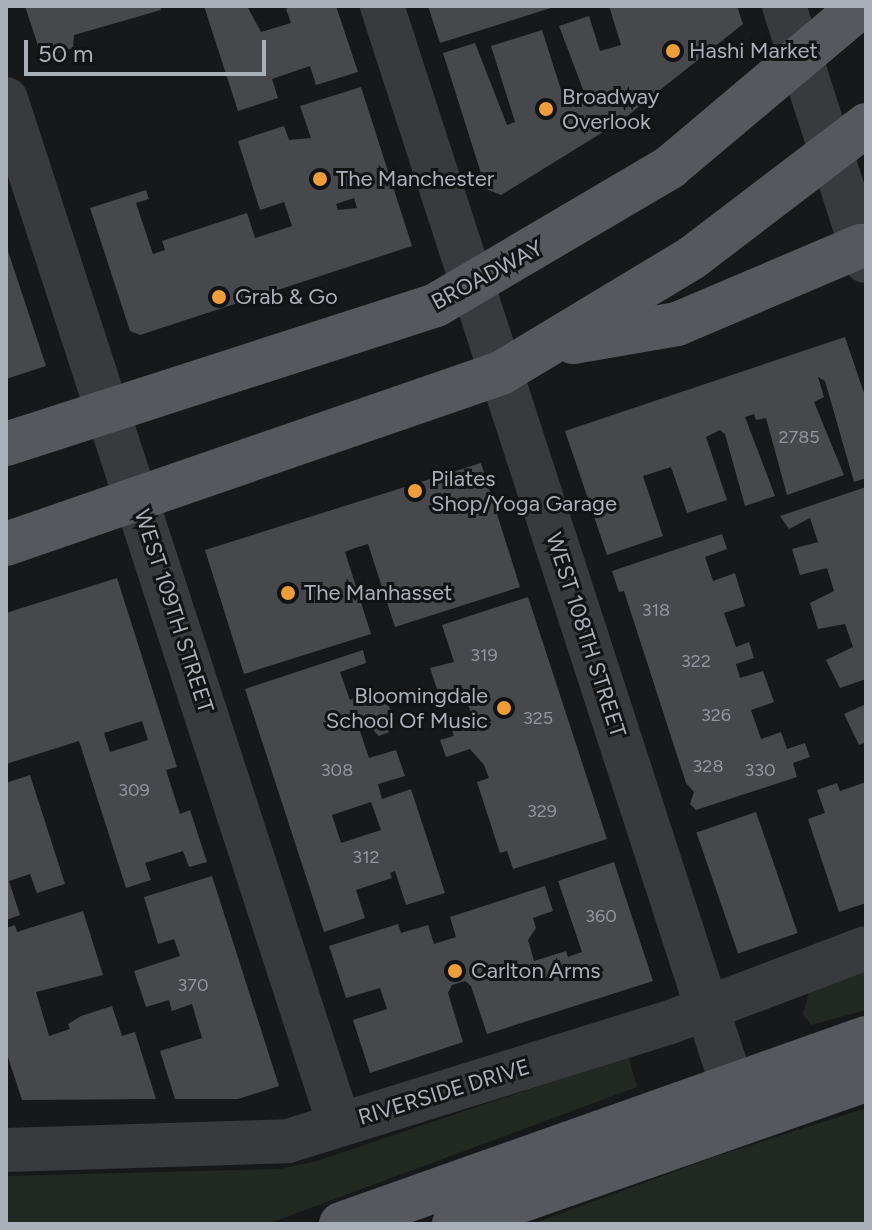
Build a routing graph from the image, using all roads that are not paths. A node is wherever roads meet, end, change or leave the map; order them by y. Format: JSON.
{"nodes":[{"id":1,"x":382,"y":6,"type":"edge"},
{"id":2,"x":784,"y":6,"type":"edge"},
{"id":3,"x":861,"y":6,"type":"edge"},
{"id":4,"x":800,"y":56,"type":"junction"},
{"id":5,"x":6,"y":99,"type":"edge"},
{"id":6,"x":866,"y":125,"type":"edge"},
{"id":7,"x":832,"y":153,"type":"junction"},
{"id":8,"x":864,"y":250,"type":"edge"},
{"id":9,"x":473,"y":287,"type":"junction"},
{"id":10,"x":551,"y":345,"type":"junction"},
{"id":11,"x":501,"y":373,"type":"junction"},
{"id":12,"x":108,"y":413,"type":"junction"},
{"id":13,"x":6,"y":444,"type":"edge"},
{"id":14,"x":139,"y":502,"type":"junction"},
{"id":15,"x":6,"y":544,"type":"edge"},
{"id":16,"x":866,"y":948,"type":"edge"},
{"id":17,"x":707,"y":1009,"type":"junction"},
{"id":18,"x":866,"y":1038,"type":"edge"},
{"id":19,"x":866,"y":1080,"type":"edge"},
{"id":20,"x":738,"y":1101,"type":"junction"},
{"id":21,"x":339,"y":1124,"type":"junction"},
{"id":22,"x":6,"y":1150,"type":"edge"},
{"id":23,"x":341,"y":1224,"type":"edge"},
{"id":24,"x":454,"y":1224,"type":"edge"}],
"edges":[{"from":1,"to":9,"type":"street","name":"WEST 108TH STREET"},
{"from":2,"to":4,"type":"street"},
{"from":3,"to":4,"type":"main road","name":"BROADWAY"},
{"from":4,"to":7,"type":"street"},
{"from":4,"to":9,"type":"main road","name":"BROADWAY"},
{"from":5,"to":12,"type":"street","name":"WEST 109TH STREET"},
{"from":6,"to":7,"type":"main road"},
{"from":7,"to":8,"type":"street"},
{"from":7,"to":10,"type":"main road"},
{"from":8,"to":10,"type":"main road"},
{"from":9,"to":11,"type":"street","name":"WEST 108TH STREET"},
{"from":9,"to":12,"type":"main road","name":"BROADWAY"},
{"from":10,"to":11,"type":"main road"},
{"from":11,"to":14,"type":"main road"},
{"from":11,"to":17,"type":"street","name":"WEST 108TH STREET"},
{"from":12,"to":13,"type":"main road","name":"BROADWAY"},
{"from":12,"to":14,"type":"street","name":"WEST 109TH STREET"},
{"from":14,"to":15,"type":"main road"},
{"from":14,"to":21,"type":"street","name":"WEST 109TH STREET"},
{"from":16,"to":17,"type":"street","name":"RIVERSIDE DRIVE"},
{"from":17,"to":20,"type":"street","name":"WEST 108TH STREET"},
{"from":17,"to":21,"type":"street","name":"RIVERSIDE DRIVE"},
{"from":18,"to":20,"type":"main road"},
{"from":19,"to":20,"type":"main road"},
{"from":20,"to":23,"type":"main road"},
{"from":20,"to":24,"type":"main road"},
{"from":21,"to":22,"type":"street","name":"RIVERSIDE DRIVE"}]}
